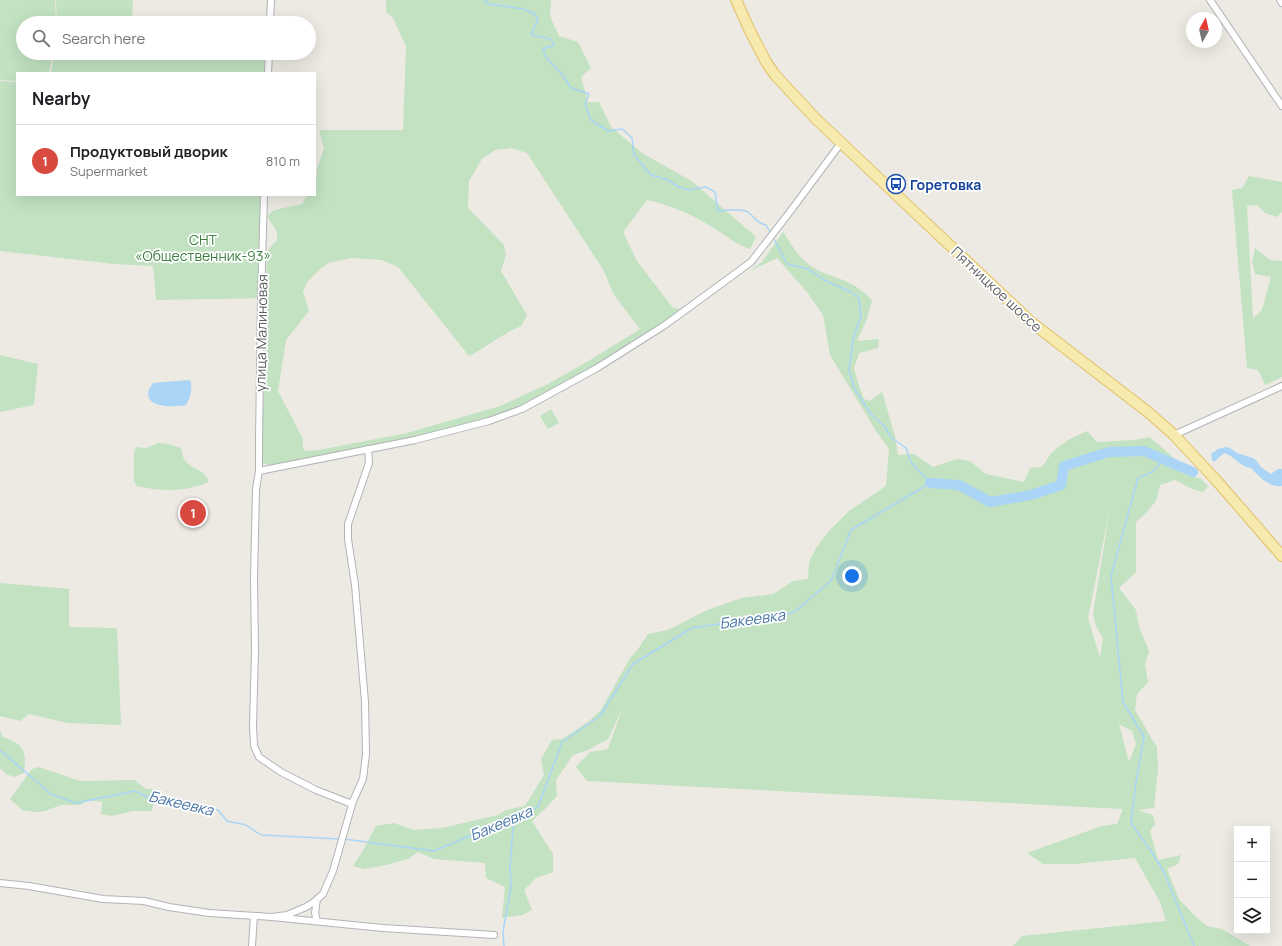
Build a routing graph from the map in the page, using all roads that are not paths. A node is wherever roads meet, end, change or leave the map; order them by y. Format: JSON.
{"nodes":[{"id":1,"x":271,"y":0,"type":"edge"},
{"id":2,"x":736,"y":0,"type":"edge"},
{"id":3,"x":1210,"y":0,"type":"edge"},
{"id":4,"x":1280,"y":0,"type":"edge"},
{"id":5,"x":1282,"y":3,"type":"edge"},
{"id":6,"x":270,"y":16,"type":"edge"},
{"id":7,"x":269,"y":60,"type":"edge"},
{"id":8,"x":268,"y":72,"type":"edge"},
{"id":9,"x":1282,"y":106,"type":"edge"},
{"id":10,"x":841,"y":143,"type":"junction"},
{"id":11,"x":264,"y":196,"type":"edge"},
{"id":12,"x":1282,"y":386,"type":"edge"},
{"id":13,"x":1174,"y":435,"type":"junction"},
{"id":14,"x":368,"y":449,"type":"junction"},
{"id":15,"x":258,"y":471,"type":"junction"},
{"id":16,"x":1282,"y":556,"type":"edge"},
{"id":17,"x":352,"y":804,"type":"junction"},
{"id":18,"x":0,"y":883,"type":"edge"},
{"id":19,"x":318,"y":899,"type":"junction"},
{"id":20,"x":254,"y":916,"type":"junction"},
{"id":21,"x":272,"y":918,"type":"junction"},
{"id":22,"x":317,"y":921,"type":"junction"},
{"id":23,"x":494,"y":935,"type":"dead end"},
{"id":24,"x":252,"y":946,"type":"edge"}],
"edges":[{"from":1,"to":6,"type":"street"},
{"from":2,"to":10,"type":"main road","name":"Пятницкое шоссе"},
{"from":3,"to":9,"type":"street"},
{"from":4,"to":5,"type":"street"},
{"from":7,"to":8,"type":"street"},
{"from":10,"to":13,"type":"main road","name":"Пятницкое шоссе"},
{"from":10,"to":14,"type":"street"},
{"from":11,"to":15,"type":"street","name":"улица Малиновая"},
{"from":12,"to":13,"type":"street"},
{"from":13,"to":16,"type":"main road","name":"Пятницкое шоссе"},
{"from":14,"to":15,"type":"street"},
{"from":14,"to":17,"type":"street"},
{"from":15,"to":17,"type":"street","name":"улица Малиновая"},
{"from":17,"to":19,"type":"street"},
{"from":18,"to":20,"type":"street"},
{"from":19,"to":21,"type":"street"},
{"from":19,"to":22,"type":"street"},
{"from":20,"to":21,"type":"street"},
{"from":20,"to":24,"type":"street"},
{"from":21,"to":22,"type":"street"},
{"from":22,"to":23,"type":"street"}]}
